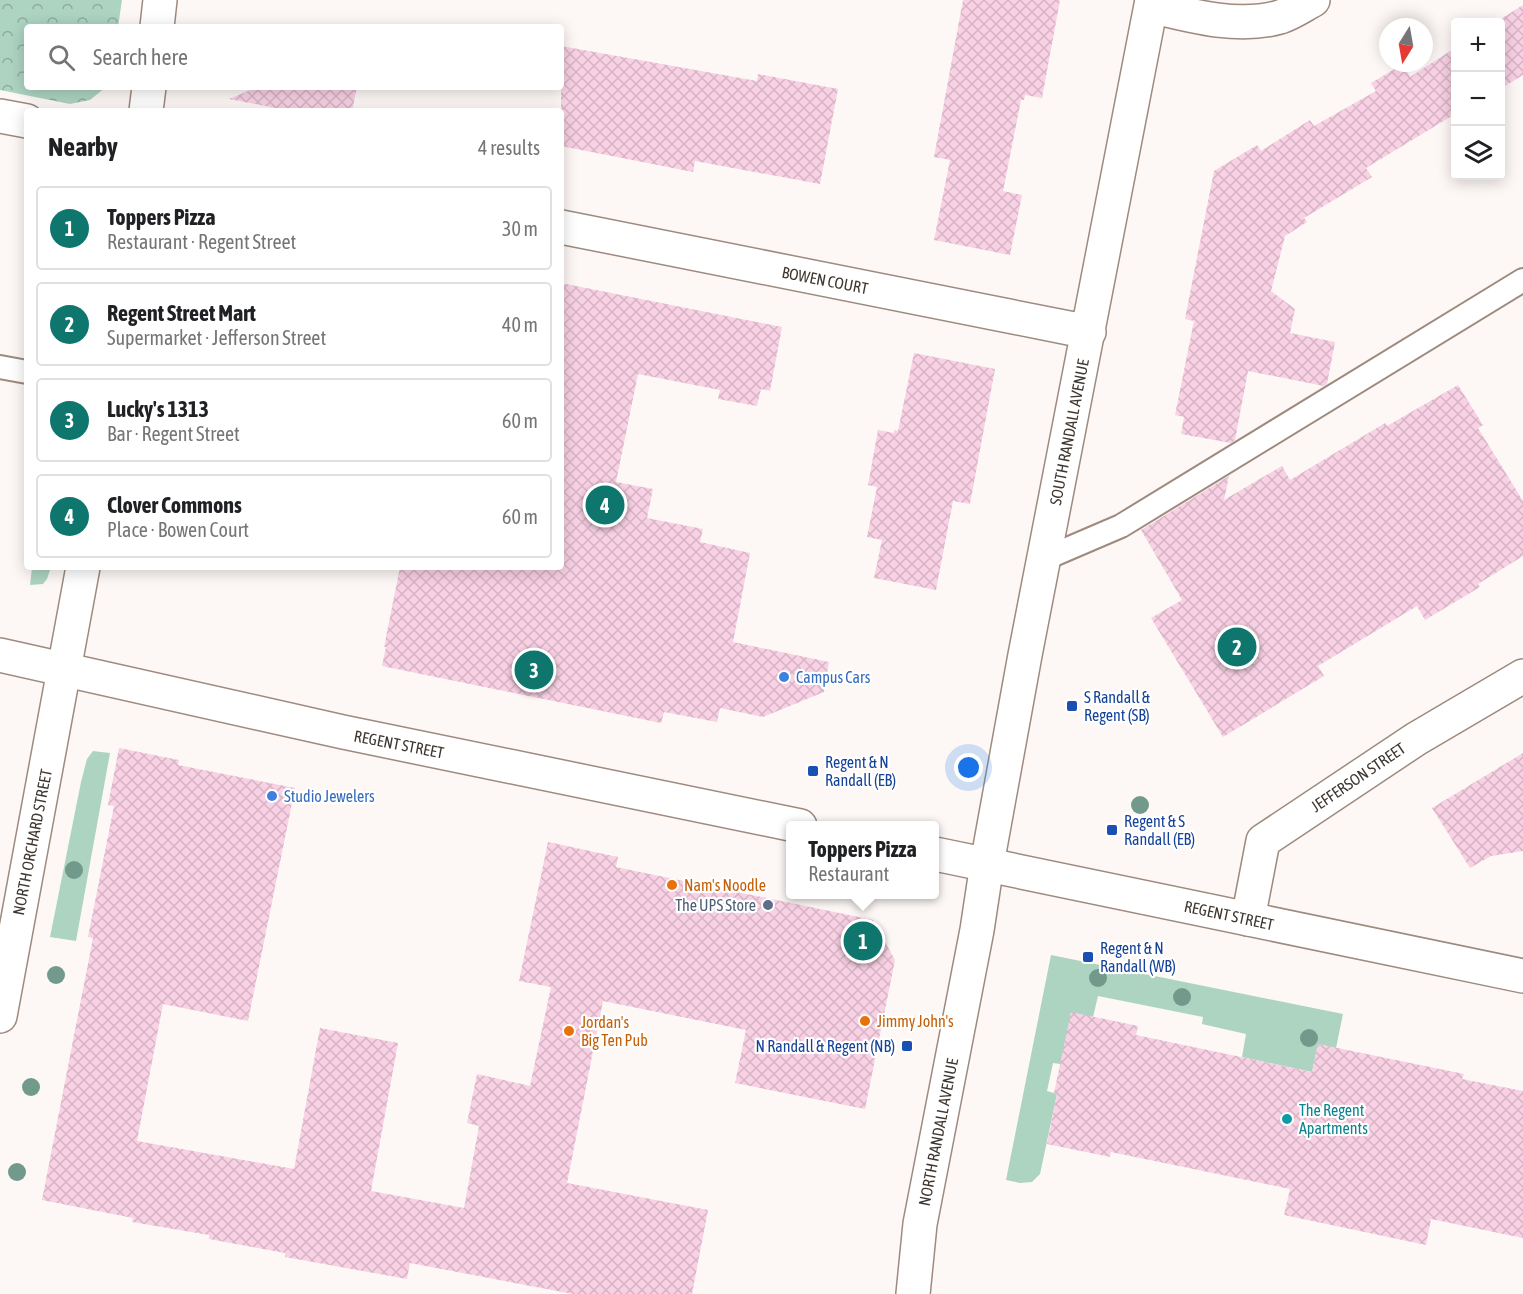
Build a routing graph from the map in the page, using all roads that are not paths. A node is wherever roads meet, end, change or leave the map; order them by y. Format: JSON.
{"nodes":[{"id":1,"x":160,"y":0,"type":"edge"},
{"id":2,"x":1313,"y":0,"type":"edge"},
{"id":3,"x":1151,"y":3,"type":"edge"},
{"id":4,"x":157,"y":24,"type":"edge"},
{"id":5,"x":149,"y":90,"type":"edge"},
{"id":6,"x":146,"y":108,"type":"edge"},
{"id":7,"x":0,"y":116,"type":"edge"},
{"id":8,"x":24,"y":120,"type":"edge"},
{"id":9,"x":564,"y":228,"type":"edge"},
{"id":10,"x":1523,"y":280,"type":"edge"},
{"id":11,"x":1089,"y":332,"type":"junction"},
{"id":12,"x":0,"y":367,"type":"edge"},
{"id":13,"x":24,"y":371,"type":"edge"},
{"id":14,"x":1044,"y":559,"type":"junction"},
{"id":15,"x":82,"y":570,"type":"edge"},
{"id":16,"x":0,"y":654,"type":"edge"},
{"id":17,"x":64,"y":669,"type":"junction"},
{"id":18,"x":1523,"y":675,"type":"edge"},
{"id":19,"x":786,"y":822,"type":"edge"},
{"id":20,"x":939,"y":855,"type":"edge"},
{"id":21,"x":987,"y":864,"type":"junction"},
{"id":22,"x":1248,"y":919,"type":"junction"},
{"id":23,"x":1523,"y":976,"type":"edge"},
{"id":24,"x":0,"y":1016,"type":"edge"},
{"id":25,"x":913,"y":1294,"type":"edge"}],
"edges":[{"from":1,"to":4,"type":"street"},
{"from":2,"to":3,"type":"street"},
{"from":3,"to":11,"type":"street","name":"SOUTH RANDALL AVENUE"},
{"from":5,"to":6,"type":"street"},
{"from":7,"to":8,"type":"street"},
{"from":9,"to":11,"type":"street","name":"BOWEN COURT"},
{"from":10,"to":14,"type":"lane"},
{"from":11,"to":14,"type":"street","name":"SOUTH RANDALL AVENUE"},
{"from":12,"to":13,"type":"lane"},
{"from":14,"to":21,"type":"street","name":"SOUTH RANDALL AVENUE"},
{"from":15,"to":17,"type":"street","name":"NORTH ORCHARD STREET"},
{"from":16,"to":17,"type":"street","name":"REGENT STREET"},
{"from":17,"to":19,"type":"street","name":"REGENT STREET"},
{"from":17,"to":24,"type":"street","name":"NORTH ORCHARD STREET"},
{"from":18,"to":22,"type":"street","name":"JEFFERSON STREET"},
{"from":20,"to":21,"type":"street","name":"REGENT STREET"},
{"from":21,"to":22,"type":"street","name":"REGENT STREET"},
{"from":21,"to":25,"type":"street","name":"NORTH RANDALL AVENUE"},
{"from":22,"to":23,"type":"street","name":"REGENT STREET"}]}
